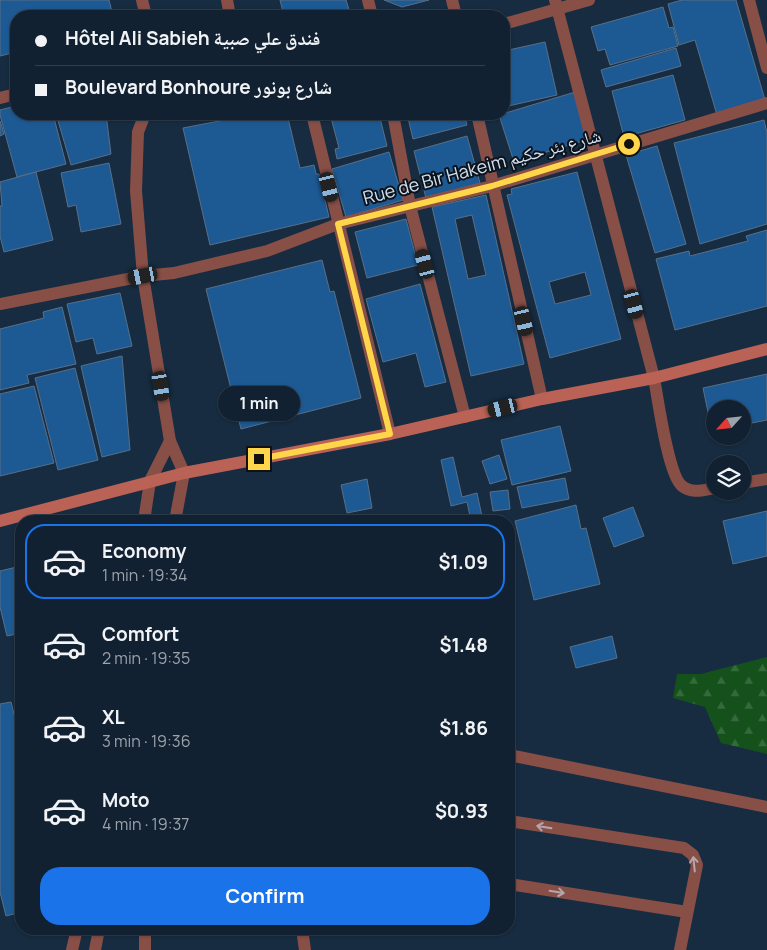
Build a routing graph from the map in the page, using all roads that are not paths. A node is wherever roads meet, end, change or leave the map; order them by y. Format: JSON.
{"nodes":[{"id":1,"x":589,"y":0,"type":"edge"},
{"id":2,"x":749,"y":0,"type":"edge"},
{"id":3,"x":556,"y":4,"type":"edge"},
{"id":4,"x":510,"y":22,"type":"edge"},
{"id":5,"x":767,"y":68,"type":"edge"},
{"id":6,"x":767,"y":103,"type":"edge"},
{"id":7,"x":143,"y":120,"type":"edge"},
{"id":8,"x":313,"y":120,"type":"edge"},
{"id":9,"x":394,"y":120,"type":"edge"},
{"id":10,"x":478,"y":120,"type":"edge"},
{"id":11,"x":594,"y":154,"type":"junction"},
{"id":12,"x":492,"y":186,"type":"junction"},
{"id":13,"x":410,"y":206,"type":"junction"},
{"id":14,"x":338,"y":224,"type":"junction"},
{"id":15,"x":143,"y":276,"type":"junction"},
{"id":16,"x":0,"y":304,"type":"edge"},
{"id":17,"x":767,"y":349,"type":"edge"},
{"id":18,"x":654,"y":378,"type":"junction"},
{"id":19,"x":542,"y":399,"type":"junction"},
{"id":20,"x":465,"y":417,"type":"junction"},
{"id":21,"x":390,"y":434,"type":"junction"},
{"id":22,"x":170,"y":441,"type":"junction"},
{"id":23,"x":184,"y":473,"type":"junction"},
{"id":24,"x":767,"y":479,"type":"edge"},
{"id":25,"x":150,"y":481,"type":"junction"},
{"id":26,"x":751,"y":482,"type":"edge"},
{"id":27,"x":706,"y":489,"type":"edge"},
{"id":28,"x":19,"y":515,"type":"edge"},
{"id":29,"x":145,"y":515,"type":"edge"},
{"id":30,"x":176,"y":515,"type":"edge"},
{"id":31,"x":15,"y":516,"type":"edge"},
{"id":32,"x":0,"y":520,"type":"edge"},
{"id":33,"x":515,"y":755,"type":"edge"},
{"id":34,"x":767,"y":807,"type":"edge"},
{"id":35,"x":515,"y":823,"type":"edge"},
{"id":36,"x":515,"y":885,"type":"edge"},
{"id":37,"x":687,"y":912,"type":"junction"},
{"id":38,"x":76,"y":935,"type":"edge"},
{"id":39,"x":97,"y":935,"type":"edge"},
{"id":40,"x":145,"y":935,"type":"edge"},
{"id":41,"x":303,"y":935,"type":"edge"},
{"id":42,"x":72,"y":950,"type":"edge"},
{"id":43,"x":95,"y":950,"type":"edge"},
{"id":44,"x":145,"y":950,"type":"edge"},
{"id":45,"x":305,"y":950,"type":"edge"},
{"id":46,"x":680,"y":950,"type":"edge"}],
"edges":[{"from":1,"to":3,"type":"street"},
{"from":2,"to":5,"type":"street"},
{"from":3,"to":4,"type":"street"},
{"from":3,"to":11,"type":"street"},
{"from":6,"to":11,"type":"street","name":"Rue de Bir Hakeim شارع بئر حكيم"},
{"from":7,"to":15,"type":"street"},
{"from":8,"to":14,"type":"street"},
{"from":9,"to":13,"type":"street"},
{"from":10,"to":12,"type":"street"},
{"from":11,"to":12,"type":"street","name":"Rue de Bir Hakeim شارع بئر حكيم"},
{"from":11,"to":18,"type":"street"},
{"from":12,"to":13,"type":"street","name":"Rue de Bir Hakeim شارع بئر حكيم"},
{"from":12,"to":19,"type":"street"},
{"from":13,"to":14,"type":"street","name":"Rue de Bir Hakeim شارع بئر حكيم"},
{"from":13,"to":20,"type":"street"},
{"from":14,"to":15,"type":"street","name":"Rue de Bir Hakeim شارع بئر حكيم"},
{"from":14,"to":21,"type":"street"},
{"from":15,"to":16,"type":"street","name":"Rue de Bir Hakeim شارع بئر حكيم"},
{"from":15,"to":22,"type":"street"},
{"from":17,"to":18,"type":"main road"},
{"from":18,"to":19,"type":"main road"},
{"from":18,"to":27,"type":"street"},
{"from":19,"to":20,"type":"main road"},
{"from":20,"to":21,"type":"main road"},
{"from":21,"to":23,"type":"main road"},
{"from":22,"to":23,"type":"street"},
{"from":22,"to":25,"type":"street"},
{"from":23,"to":25,"type":"main road"},
{"from":23,"to":30,"type":"street"},
{"from":24,"to":26,"type":"street"},
{"from":25,"to":28,"type":"main road"},
{"from":25,"to":29,"type":"street"},
{"from":31,"to":32,"type":"main road"},
{"from":33,"to":34,"type":"street"},
{"from":37,"to":35,"type":"street","one_way":true},
{"from":36,"to":37,"type":"street","one_way":true},
{"from":37,"to":46,"type":"street"},
{"from":38,"to":42,"type":"street"},
{"from":39,"to":43,"type":"street"},
{"from":40,"to":44,"type":"street"},
{"from":41,"to":45,"type":"street"}]}
